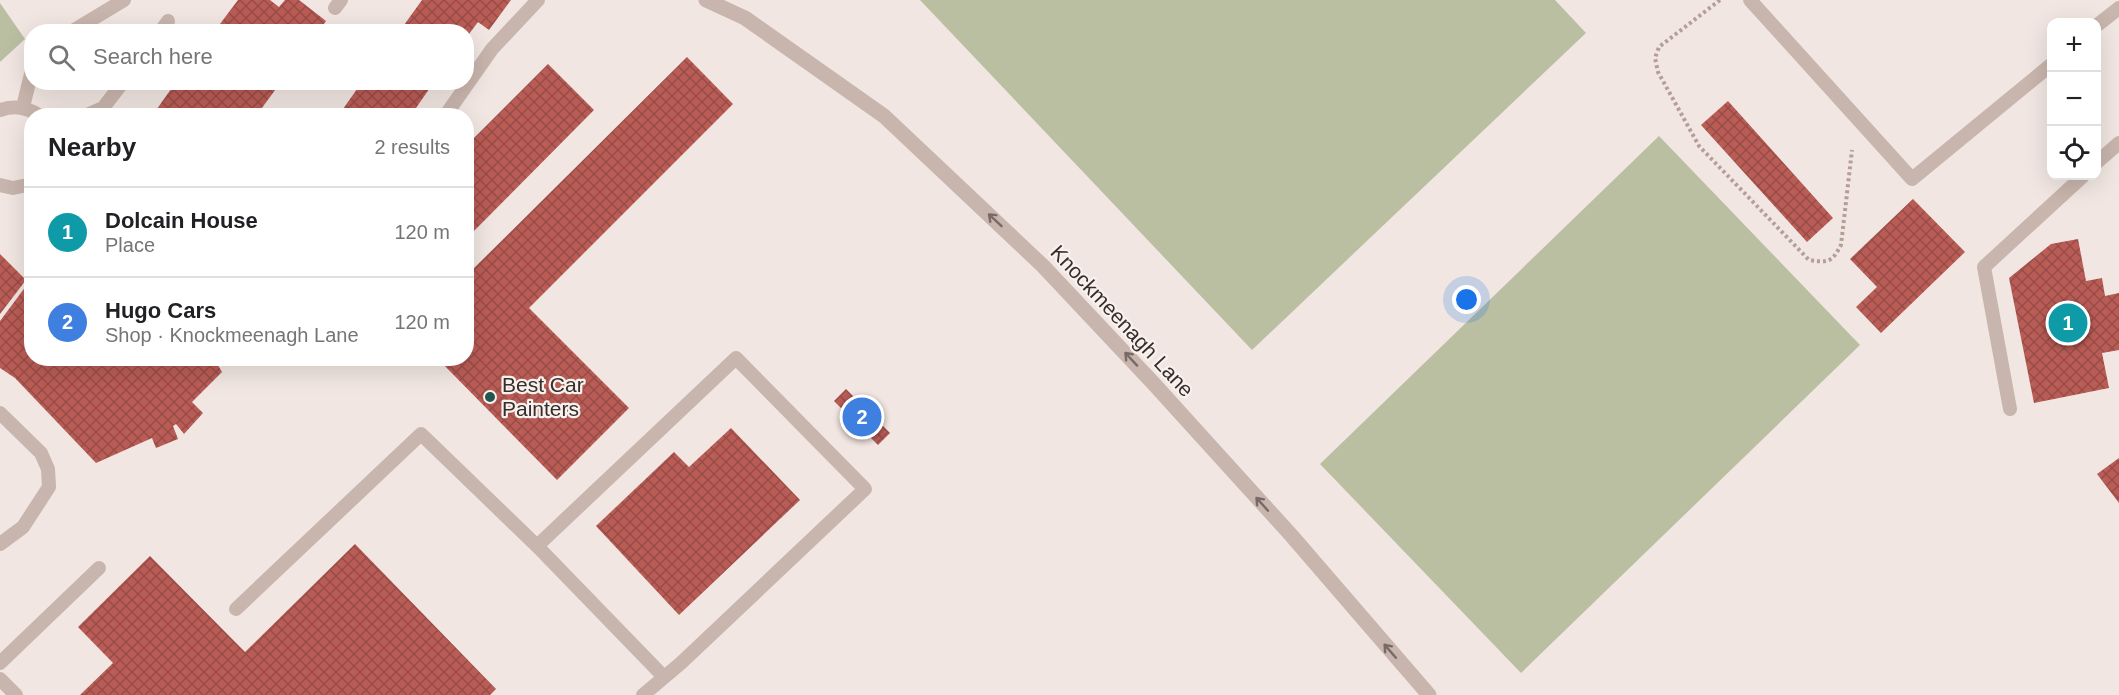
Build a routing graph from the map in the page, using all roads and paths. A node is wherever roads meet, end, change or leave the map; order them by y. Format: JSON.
{"nodes":[{"id":1,"x":124,"y":0,"type":"edge"},
{"id":2,"x":538,"y":0,"type":"edge"},
{"id":3,"x":706,"y":0,"type":"edge"},
{"id":4,"x":1720,"y":0,"type":"edge"},
{"id":5,"x":1750,"y":0,"type":"edge"},
{"id":6,"x":2119,"y":8,"type":"edge"},
{"id":7,"x":2101,"y":23,"type":"edge"},
{"id":8,"x":84,"y":24,"type":"edge"},
{"id":9,"x":2047,"y":68,"type":"edge"},
{"id":10,"x":474,"y":75,"type":"edge"},
{"id":11,"x":27,"y":90,"type":"edge"},
{"id":12,"x":117,"y":90,"type":"edge"},
{"id":13,"x":463,"y":90,"type":"edge"},
{"id":14,"x":23,"y":108,"type":"joint"},
{"id":15,"x":104,"y":108,"type":"edge"},
{"id":16,"x":451,"y":108,"type":"edge"},
{"id":17,"x":0,"y":110,"type":"edge"},
{"id":18,"x":1865,"y":128,"type":"junction"},
{"id":19,"x":2119,"y":143,"type":"edge"},
{"id":20,"x":2101,"y":159,"type":"edge"},
{"id":21,"x":2079,"y":180,"type":"edge"},
{"id":22,"x":0,"y":185,"type":"edge"},
{"id":23,"x":24,"y":186,"type":"edge"},
{"id":24,"x":2010,"y":409,"type":"dead end"},
{"id":25,"x":0,"y":413,"type":"edge"},
{"id":26,"x":0,"y":544,"type":"edge"},
{"id":27,"x":537,"y":546,"type":"junction"},
{"id":28,"x":99,"y":568,"type":"dead end"},
{"id":29,"x":236,"y":609,"type":"dead end"},
{"id":30,"x":0,"y":663,"type":"edge"},
{"id":31,"x":664,"y":677,"type":"junction"},
{"id":32,"x":0,"y":679,"type":"edge"},
{"id":33,"x":16,"y":695,"type":"edge"},
{"id":34,"x":643,"y":695,"type":"edge"},
{"id":35,"x":1429,"y":695,"type":"edge"}],
"edges":[{"from":1,"to":8,"type":"lane"},
{"from":2,"to":10,"type":"lane"},
{"from":35,"to":3,"type":"street","name":"Knockmeenagh Lane","one_way":true},
{"from":4,"to":18,"type":"path"},
{"from":5,"to":18,"type":"lane"},
{"from":6,"to":7,"type":"lane"},
{"from":9,"to":18,"type":"lane"},
{"from":11,"to":14,"type":"lane"},
{"from":12,"to":15,"type":"lane"},
{"from":13,"to":16,"type":"lane"},
{"from":14,"to":17,"type":"lane"},
{"from":19,"to":20,"type":"lane"},
{"from":21,"to":24,"type":"lane"},
{"from":22,"to":23,"type":"lane"},
{"from":25,"to":26,"type":"lane"},
{"from":27,"to":29,"type":"lane"},
{"from":27,"to":31,"type":"lane"},
{"from":27,"to":31,"type":"lane"},
{"from":28,"to":30,"type":"lane"},
{"from":31,"to":34,"type":"lane"},
{"from":32,"to":33,"type":"lane"}]}
